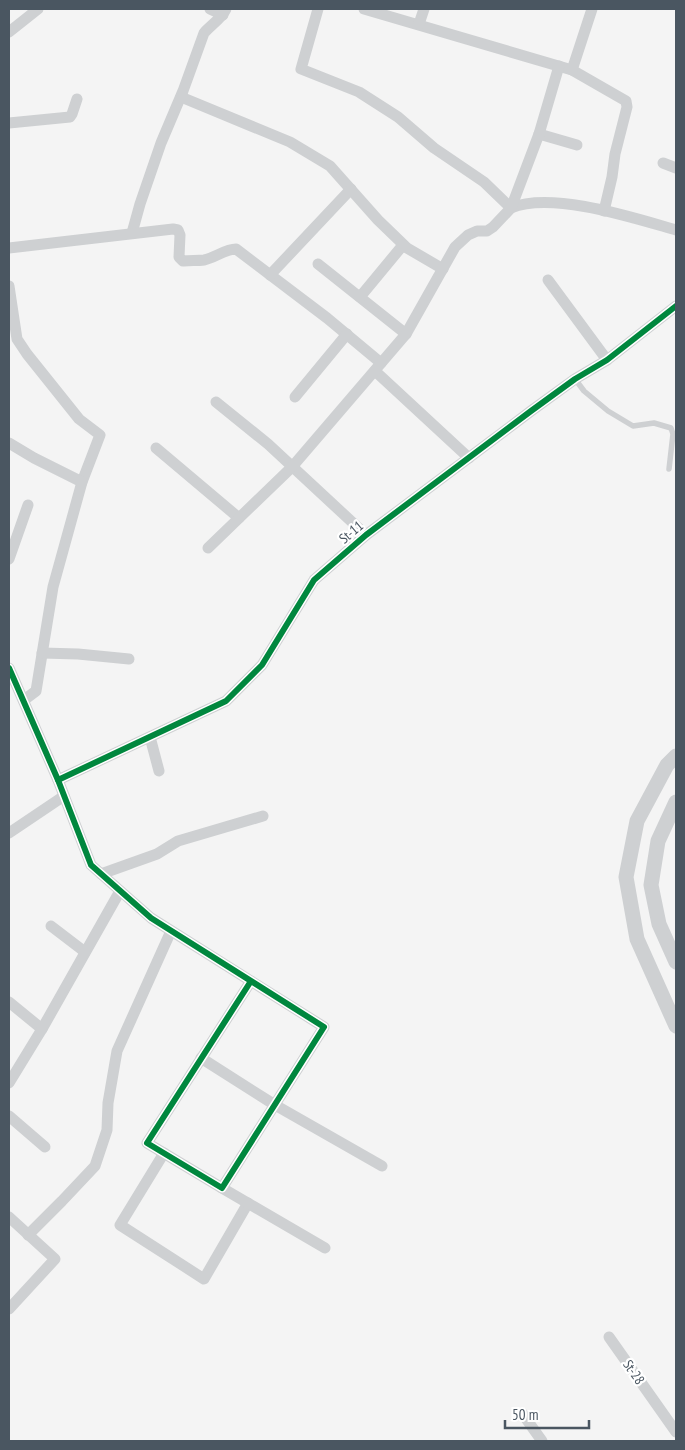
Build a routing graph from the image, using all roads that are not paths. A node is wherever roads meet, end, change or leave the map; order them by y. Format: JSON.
{"nodes":[{"id":1,"x":38,"y":9,"type":"edge"},
{"id":2,"x":210,"y":9,"type":"edge"},
{"id":3,"x":318,"y":9,"type":"edge"},
{"id":4,"x":369,"y":9,"type":"edge"},
{"id":5,"x":424,"y":9,"type":"edge"},
{"id":6,"x":592,"y":9,"type":"edge"},
{"id":7,"x":224,"y":12,"type":"edge"},
{"id":8,"x":419,"y":24,"type":"junction"},
{"id":9,"x":9,"y":32,"type":"edge"},
{"id":10,"x":560,"y":66,"type":"junction"},
{"id":11,"x":572,"y":70,"type":"junction"},
{"id":12,"x":180,"y":97,"type":"junction"},
{"id":13,"x":77,"y":99,"type":"dead end"},
{"id":14,"x":9,"y":123,"type":"edge"},
{"id":15,"x":539,"y":134,"type":"junction"},
{"id":16,"x":577,"y":145,"type":"dead end"},
{"id":17,"x":664,"y":163,"type":"dead end"},
{"id":18,"x":676,"y":168,"type":"edge"},
{"id":19,"x":351,"y":189,"type":"junction"},
{"id":20,"x":511,"y":208,"type":"junction"},
{"id":21,"x":604,"y":211,"type":"junction"},
{"id":22,"x":676,"y":230,"type":"edge"},
{"id":23,"x":132,"y":233,"type":"junction"},
{"id":24,"x":403,"y":245,"type":"junction"},
{"id":25,"x":9,"y":248,"type":"edge"},
{"id":26,"x":318,"y":264,"type":"dead end"},
{"id":27,"x":442,"y":269,"type":"junction"},
{"id":28,"x":270,"y":275,"type":"junction"},
{"id":29,"x":548,"y":280,"type":"dead end"},
{"id":30,"x":9,"y":286,"type":"edge"},
{"id":31,"x":360,"y":297,"type":"junction"},
{"id":32,"x":676,"y":306,"type":"edge"},
{"id":33,"x":347,"y":334,"type":"junction"},
{"id":34,"x":406,"y":334,"type":"junction"},
{"id":35,"x":607,"y":360,"type":"junction"},
{"id":36,"x":378,"y":367,"type":"junction"},
{"id":37,"x":575,"y":380,"type":"junction"},
{"id":38,"x":295,"y":397,"type":"dead end"},
{"id":39,"x":216,"y":402,"type":"dead end"},
{"id":40,"x":9,"y":443,"type":"edge"},
{"id":41,"x":156,"y":448,"type":"dead end"},
{"id":42,"x":469,"y":458,"type":"junction"},
{"id":43,"x":292,"y":467,"type":"junction"},
{"id":44,"x":670,"y":469,"type":"dead end"},
{"id":45,"x":82,"y":482,"type":"junction"},
{"id":46,"x":28,"y":505,"type":"dead end"},
{"id":47,"x":239,"y":518,"type":"junction"},
{"id":48,"x":366,"y":535,"type":"junction"},
{"id":49,"x":208,"y":548,"type":"dead end"},
{"id":50,"x":9,"y":559,"type":"edge"},
{"id":51,"x":42,"y":653,"type":"junction"},
{"id":52,"x":129,"y":659,"type":"dead end"},
{"id":53,"x":9,"y":668,"type":"edge"},
{"id":54,"x":24,"y":700,"type":"junction"},
{"id":55,"x":150,"y":737,"type":"junction"},
{"id":56,"x":676,"y":756,"type":"edge"},
{"id":57,"x":159,"y":771,"type":"dead end"},
{"id":58,"x":58,"y":780,"type":"junction"},
{"id":59,"x":64,"y":796,"type":"junction"},
{"id":60,"x":676,"y":802,"type":"edge"},
{"id":61,"x":263,"y":816,"type":"dead end"},
{"id":62,"x":9,"y":833,"type":"edge"},
{"id":63,"x":101,"y":874,"type":"junction"},
{"id":64,"x":120,"y":891,"type":"junction"},
{"id":65,"x":51,"y":926,"type":"dead end"},
{"id":66,"x":171,"y":931,"type":"junction"},
{"id":67,"x":85,"y":952,"type":"junction"},
{"id":68,"x":676,"y":962,"type":"edge"},
{"id":69,"x":250,"y":981,"type":"junction"},
{"id":70,"x":9,"y":1002,"type":"edge"},
{"id":71,"x":676,"y":1026,"type":"edge"},
{"id":72,"x":42,"y":1029,"type":"junction"},
{"id":73,"x":201,"y":1058,"type":"junction"},
{"id":74,"x":9,"y":1082,"type":"edge"},
{"id":75,"x":275,"y":1105,"type":"junction"},
{"id":76,"x":9,"y":1116,"type":"edge"},
{"id":77,"x":45,"y":1147,"type":"dead end"},
{"id":78,"x":164,"y":1153,"type":"junction"},
{"id":79,"x":382,"y":1166,"type":"dead end"},
{"id":80,"x":222,"y":1188,"type":"junction"},
{"id":81,"x":248,"y":1203,"type":"junction"},
{"id":82,"x":9,"y":1217,"type":"edge"},
{"id":83,"x":28,"y":1235,"type":"junction"},
{"id":84,"x":325,"y":1248,"type":"dead end"},
{"id":85,"x":9,"y":1309,"type":"edge"},
{"id":86,"x":609,"y":1337,"type":"dead end"},
{"id":87,"x":522,"y":1413,"type":"dead end"},
{"id":88,"x":676,"y":1432,"type":"edge"},
{"id":89,"x":542,"y":1441,"type":"edge"}],
"edges":[{"from":1,"to":9,"type":"street"},
{"from":2,"to":7,"type":"street"},
{"from":3,"to":20,"type":"street"},
{"from":4,"to":8,"type":"street"},
{"from":5,"to":8,"type":"street"},
{"from":6,"to":11,"type":"street"},
{"from":7,"to":12,"type":"street"},
{"from":8,"to":10,"type":"street"},
{"from":10,"to":11,"type":"street"},
{"from":10,"to":15,"type":"street"},
{"from":11,"to":21,"type":"street"},
{"from":12,"to":19,"type":"street"},
{"from":12,"to":23,"type":"street"},
{"from":13,"to":14,"type":"street"},
{"from":15,"to":16,"type":"street"},
{"from":15,"to":20,"type":"street"},
{"from":17,"to":18,"type":"street"},
{"from":19,"to":24,"type":"street"},
{"from":19,"to":28,"type":"street"},
{"from":20,"to":21,"type":"street"},
{"from":20,"to":27,"type":"street"},
{"from":21,"to":22,"type":"street"},
{"from":23,"to":25,"type":"street"},
{"from":23,"to":28,"type":"street"},
{"from":24,"to":27,"type":"street"},
{"from":24,"to":31,"type":"street"},
{"from":26,"to":31,"type":"street"},
{"from":27,"to":34,"type":"street"},
{"from":28,"to":33,"type":"street"},
{"from":29,"to":35,"type":"street"},
{"from":30,"to":45,"type":"street"},
{"from":31,"to":34,"type":"street"},
{"from":32,"to":35,"type":"street","name":"St-11"},
{"from":33,"to":36,"type":"street"},
{"from":33,"to":38,"type":"street"},
{"from":34,"to":36,"type":"street"},
{"from":35,"to":37,"type":"street","name":"St-11"},
{"from":36,"to":42,"type":"street"},
{"from":36,"to":43,"type":"street"},
{"from":37,"to":42,"type":"street","name":"St-11"},
{"from":37,"to":44,"type":"lane"},
{"from":39,"to":43,"type":"street"},
{"from":40,"to":45,"type":"street"},
{"from":41,"to":47,"type":"street"},
{"from":42,"to":48,"type":"street","name":"St-11"},
{"from":43,"to":47,"type":"street"},
{"from":43,"to":48,"type":"street"},
{"from":45,"to":51,"type":"street"},
{"from":46,"to":50,"type":"street"},
{"from":47,"to":49,"type":"street"},
{"from":48,"to":55,"type":"street","name":"St-11"},
{"from":51,"to":52,"type":"street"},
{"from":51,"to":54,"type":"street"},
{"from":53,"to":54,"type":"street"},
{"from":54,"to":58,"type":"street"},
{"from":55,"to":57,"type":"street"},
{"from":55,"to":58,"type":"street","name":"St-11"},
{"from":56,"to":71,"type":"street"},
{"from":58,"to":59,"type":"street"},
{"from":59,"to":62,"type":"street"},
{"from":59,"to":63,"type":"street"},
{"from":60,"to":68,"type":"street"},
{"from":61,"to":63,"type":"street"},
{"from":63,"to":64,"type":"street"},
{"from":64,"to":66,"type":"street"},
{"from":64,"to":67,"type":"street"},
{"from":65,"to":67,"type":"street"},
{"from":66,"to":69,"type":"street"},
{"from":66,"to":83,"type":"street"},
{"from":67,"to":72,"type":"street"},
{"from":69,"to":73,"type":"street"},
{"from":69,"to":75,"type":"street"},
{"from":70,"to":72,"type":"street"},
{"from":72,"to":74,"type":"street"},
{"from":73,"to":75,"type":"street"},
{"from":73,"to":78,"type":"street"},
{"from":75,"to":79,"type":"street"},
{"from":75,"to":80,"type":"street"},
{"from":76,"to":77,"type":"street"},
{"from":78,"to":80,"type":"street"},
{"from":78,"to":81,"type":"street"},
{"from":80,"to":81,"type":"street"},
{"from":81,"to":84,"type":"street"},
{"from":82,"to":83,"type":"street"},
{"from":83,"to":85,"type":"street"},
{"from":86,"to":88,"type":"street","name":"St-28"},
{"from":87,"to":89,"type":"street"}]}
